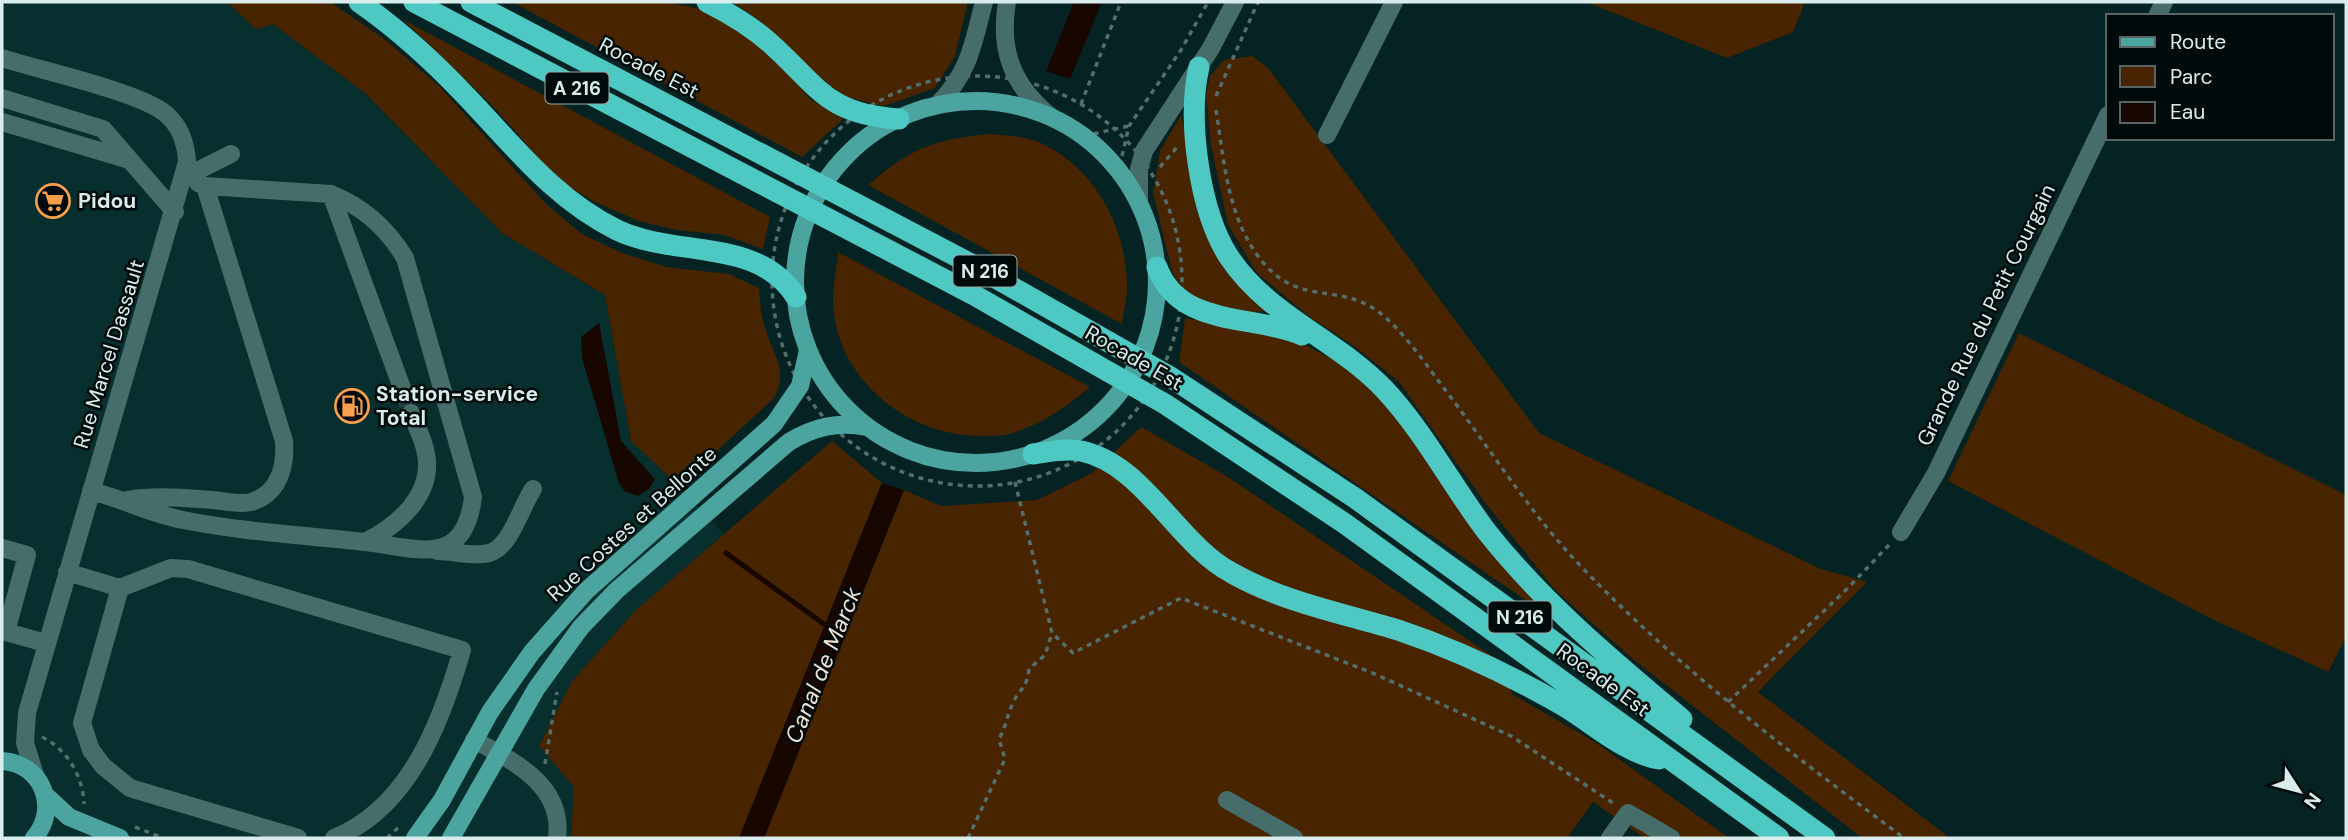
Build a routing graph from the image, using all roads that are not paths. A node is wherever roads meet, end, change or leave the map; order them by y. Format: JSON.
{"nodes":[{"id":1,"x":359,"y":2,"type":"edge"},
{"id":2,"x":414,"y":2,"type":"edge"},
{"id":3,"x":471,"y":2,"type":"edge"},
{"id":4,"x":707,"y":2,"type":"edge"},
{"id":5,"x":984,"y":2,"type":"edge"},
{"id":6,"x":1007,"y":2,"type":"edge"},
{"id":7,"x":1236,"y":2,"type":"edge"},
{"id":8,"x":1394,"y":2,"type":"edge"},
{"id":9,"x":2,"y":58,"type":"edge"},
{"id":10,"x":1199,"y":66,"type":"junction"},
{"id":11,"x":2,"y":98,"type":"edge"},
{"id":12,"x":937,"y":105,"type":"junction"},
{"id":13,"x":1050,"y":116,"type":"junction"},
{"id":14,"x":899,"y":118,"type":"junction"},
{"id":15,"x":2106,"y":119,"type":"edge"},
{"id":16,"x":2,"y":122,"type":"edge"},
{"id":17,"x":1327,"y":135,"type":"dead end"},
{"id":18,"x":758,"y":152,"type":"joint"},
{"id":19,"x":231,"y":154,"type":"dead end"},
{"id":20,"x":130,"y":160,"type":"junction"},
{"id":21,"x":742,"y":174,"type":"joint"},
{"id":22,"x":185,"y":177,"type":"junction"},
{"id":23,"x":205,"y":186,"type":"junction"},
{"id":24,"x":331,"y":194,"type":"junction"},
{"id":25,"x":1139,"y":201,"type":"junction"},
{"id":26,"x":175,"y":212,"type":"junction"},
{"id":27,"x":1157,"y":267,"type":"junction"},
{"id":28,"x":796,"y":297,"type":"junction"},
{"id":29,"x":1329,"y":347,"type":"junction"},
{"id":30,"x":808,"y":350,"type":"junction"},
{"id":31,"x":402,"y":388,"type":"tunnel mouth"},
{"id":32,"x":411,"y":413,"type":"tunnel mouth"},
{"id":33,"x":867,"y":427,"type":"junction"},
{"id":34,"x":1033,"y":454,"type":"junction"},
{"id":35,"x":533,"y":489,"type":"dead end"},
{"id":36,"x":91,"y":491,"type":"junction"},
{"id":37,"x":127,"y":500,"type":"junction"},
{"id":38,"x":1901,"y":532,"type":"road end"},
{"id":39,"x":365,"y":542,"type":"junction"},
{"id":40,"x":2,"y":548,"type":"edge"},
{"id":41,"x":437,"y":551,"type":"junction"},
{"id":42,"x":67,"y":572,"type":"junction"},
{"id":43,"x":120,"y":588,"type":"junction"},
{"id":44,"x":4,"y":631,"type":"edge"},
{"id":45,"x":46,"y":643,"type":"junction"},
{"id":46,"x":474,"y":740,"type":"junction"},
{"id":47,"x":498,"y":753,"type":"junction"},
{"id":48,"x":2,"y":761,"type":"edge"},
{"id":49,"x":1675,"y":762,"type":"junction"},
{"id":50,"x":36,"y":778,"type":"junction"},
{"id":51,"x":46,"y":795,"type":"junction"},
{"id":52,"x":1227,"y":800,"type":"dead end"},
{"id":53,"x":34,"y":838,"type":"edge"},
{"id":54,"x":120,"y":838,"type":"edge"},
{"id":55,"x":298,"y":838,"type":"edge"},
{"id":56,"x":334,"y":838,"type":"edge"},
{"id":57,"x":415,"y":838,"type":"edge"},
{"id":58,"x":451,"y":838,"type":"edge"},
{"id":59,"x":557,"y":838,"type":"edge"},
{"id":60,"x":1294,"y":838,"type":"edge"},
{"id":61,"x":1610,"y":838,"type":"edge"},
{"id":62,"x":1671,"y":838,"type":"edge"},
{"id":63,"x":1779,"y":838,"type":"edge"},
{"id":64,"x":1826,"y":838,"type":"edge"}],
"edges":[{"from":1,"to":28,"type":"highway"},
{"from":2,"to":21,"type":"highway","name":"Rocade Est","number":"A 216"},
{"from":3,"to":18,"type":"highway","name":"Rocade Est","number":"A 216"},
{"from":4,"to":14,"type":"highway"},
{"from":5,"to":12,"type":"street"},
{"from":6,"to":13,"type":"street"},
{"from":7,"to":10,"type":"street"},
{"from":8,"to":17,"type":"street"},
{"from":9,"to":22,"type":"street","name":"Rue Marcel Dassault"},
{"from":10,"to":25,"type":"street"},
{"from":10,"to":29,"type":"highway"},
{"from":11,"to":20,"type":"street"},
{"from":12,"to":13,"type":"main road"},
{"from":12,"to":14,"type":"main road"},
{"from":13,"to":25,"type":"main road"},
{"from":14,"to":28,"type":"main road"},
{"from":15,"to":38,"type":"street","name":"Grande Rue du Petit Courgain"},
{"from":16,"to":20,"type":"street"},
{"from":18,"to":64,"type":"highway","name":"Rocade Est","number":"N 216"},
{"from":19,"to":22,"type":"street"},
{"from":20,"to":26,"type":"street"},
{"from":21,"to":49,"type":"highway","name":"Rocade Est","number":"N 216"},
{"from":22,"to":23,"type":"street"},
{"from":22,"to":26,"type":"street","name":"Rue Marcel Dassault"},
{"from":23,"to":24,"type":"street"},
{"from":23,"to":37,"type":"street"},
{"from":24,"to":31,"type":"street"},
{"from":24,"to":41,"type":"street"},
{"from":25,"to":27,"type":"main road"},
{"from":26,"to":36,"type":"street","name":"Rue Marcel Dassault"},
{"from":27,"to":29,"type":"highway"},
{"from":27,"to":34,"type":"main road"},
{"from":28,"to":30,"type":"main road"},
{"from":29,"to":64,"type":"highway"},
{"from":30,"to":33,"type":"main road"},
{"from":30,"to":46,"type":"main road","name":"Rue Costes et Bellonte"},
{"from":32,"to":39,"type":"street"},
{"from":33,"to":34,"type":"main road"},
{"from":33,"to":47,"type":"main road","name":"Rue Costes et Bellonte"},
{"from":34,"to":49,"type":"highway"},
{"from":35,"to":41,"type":"street"},
{"from":36,"to":37,"type":"street"},
{"from":36,"to":42,"type":"street","name":"Rue Marcel Dassault"},
{"from":37,"to":39,"type":"street"},
{"from":39,"to":41,"type":"street"},
{"from":40,"to":44,"type":"street"},
{"from":42,"to":43,"type":"street"},
{"from":42,"to":45,"type":"street","name":"Rue Marcel Dassault"},
{"from":43,"to":55,"type":"street"},
{"from":43,"to":56,"type":"street"},
{"from":44,"to":45,"type":"street"},
{"from":45,"to":50,"type":"street","name":"Rue Marcel Dassault"},
{"from":46,"to":47,"type":"street"},
{"from":46,"to":57,"type":"main road","name":"Rue Costes et Bellonte"},
{"from":47,"to":58,"type":"main road","name":"Rue Costes et Bellonte"},
{"from":47,"to":59,"type":"street"},
{"from":48,"to":50,"type":"main road"},
{"from":49,"to":63,"type":"highway","name":"Rocade Est","number":"N 216"},
{"from":50,"to":51,"type":"main road"},
{"from":51,"to":53,"type":"main road"},
{"from":51,"to":54,"type":"main road"},
{"from":52,"to":60,"type":"street"},
{"from":61,"to":62,"type":"street"}]}
